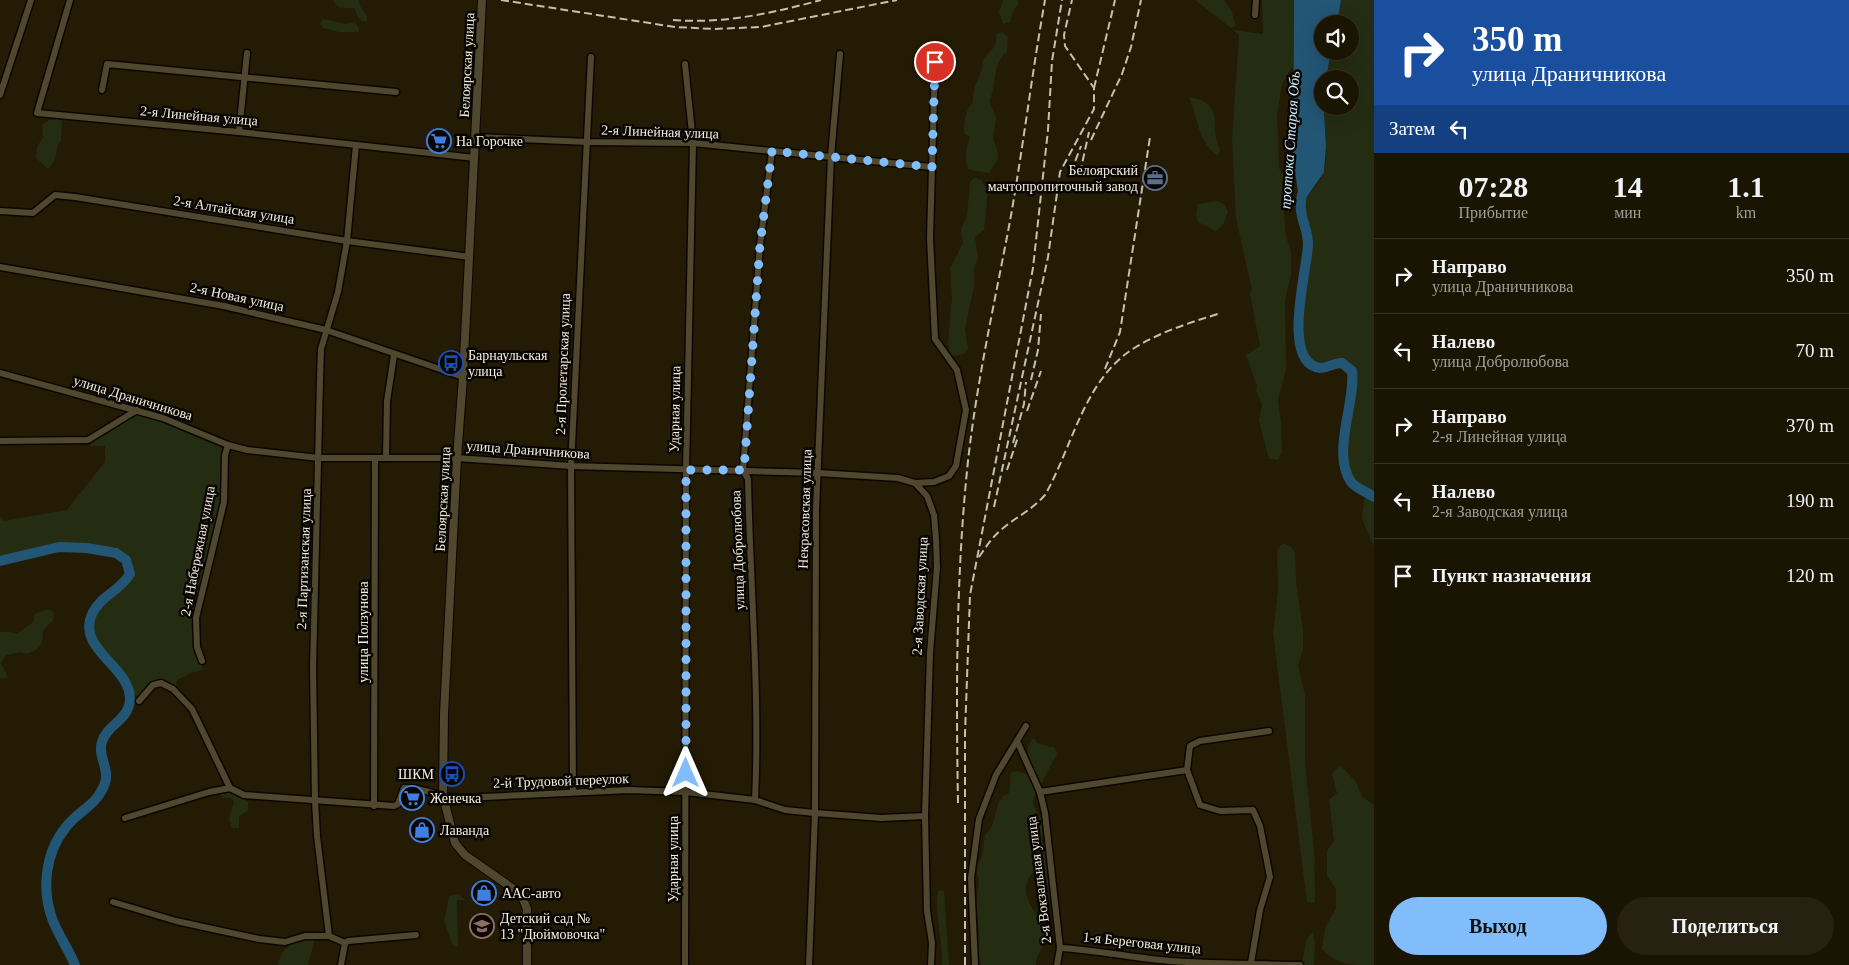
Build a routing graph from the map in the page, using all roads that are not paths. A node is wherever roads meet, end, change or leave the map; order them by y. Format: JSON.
{"nodes":[{"id":1,"x":31,"y":0,"type":"edge"},
{"id":2,"x":70,"y":0,"type":"edge"},
{"id":3,"x":482,"y":0,"type":"edge"},
{"id":4,"x":1256,"y":0,"type":"edge"},
{"id":5,"x":1255,"y":15,"type":"dead end"},
{"id":6,"x":247,"y":52,"type":"dead end"},
{"id":7,"x":840,"y":54,"type":"dead end"},
{"id":8,"x":591,"y":57,"type":"dead end"},
{"id":9,"x":935,"y":62,"type":"dead end"},
{"id":10,"x":684,"y":64,"type":"dead end"},
{"id":11,"x":245,"y":77,"type":"junction"},
{"id":12,"x":102,"y":90,"type":"dead end"},
{"id":13,"x":396,"y":92,"type":"dead end"},
{"id":14,"x":0,"y":95,"type":"edge"},
{"id":15,"x":239,"y":132,"type":"junction"},
{"id":16,"x":476,"y":137,"type":"junction"},
{"id":17,"x":588,"y":142,"type":"junction"},
{"id":18,"x":693,"y":143,"type":"junction"},
{"id":19,"x":356,"y":145,"type":"junction"},
{"id":20,"x":772,"y":151,"type":"junction"},
{"id":21,"x":831,"y":156,"type":"junction"},
{"id":22,"x":475,"y":158,"type":"junction"},
{"id":23,"x":932,"y":167,"type":"junction"},
{"id":24,"x":0,"y":211,"type":"edge"},
{"id":25,"x":347,"y":241,"type":"junction"},
{"id":26,"x":470,"y":256,"type":"junction"},
{"id":27,"x":0,"y":267,"type":"edge"},
{"id":28,"x":326,"y":330,"type":"junction"},
{"id":29,"x":394,"y":355,"type":"junction"},
{"id":30,"x":0,"y":373,"type":"edge"},
{"id":31,"x":463,"y":377,"type":"junction"},
{"id":32,"x":137,"y":410,"type":"junction"},
{"id":33,"x":0,"y":441,"type":"edge"},
{"id":34,"x":228,"y":445,"type":"junction"},
{"id":35,"x":319,"y":458,"type":"junction"},
{"id":36,"x":375,"y":458,"type":"junction"},
{"id":37,"x":386,"y":458,"type":"junction"},
{"id":38,"x":457,"y":458,"type":"junction"},
{"id":39,"x":571,"y":466,"type":"junction"},
{"id":40,"x":686,"y":470,"type":"junction"},
{"id":41,"x":744,"y":470,"type":"junction"},
{"id":42,"x":818,"y":473,"type":"junction"},
{"id":43,"x":915,"y":483,"type":"junction"},
{"id":44,"x":202,"y":661,"type":"dead end"},
{"id":45,"x":139,"y":701,"type":"dead end"},
{"id":46,"x":1026,"y":726,"type":"dead end"},
{"id":47,"x":1269,"y":731,"type":"dead end"},
{"id":48,"x":1017,"y":741,"type":"junction"},
{"id":49,"x":1187,"y":770,"type":"junction"},
{"id":50,"x":230,"y":788,"type":"junction"},
{"id":51,"x":573,"y":792,"type":"junction"},
{"id":52,"x":686,"y":792,"type":"junction"},
{"id":53,"x":1040,"y":792,"type":"junction"},
{"id":54,"x":443,"y":796,"type":"junction"},
{"id":55,"x":755,"y":800,"type":"junction"},
{"id":56,"x":315,"y":801,"type":"junction"},
{"id":57,"x":374,"y":806,"type":"junction"},
{"id":58,"x":815,"y":814,"type":"junction"},
{"id":59,"x":925,"y":816,"type":"junction"},
{"id":60,"x":125,"y":818,"type":"dead end"},
{"id":61,"x":113,"y":902,"type":"dead end"},
{"id":62,"x":416,"y":935,"type":"dead end"},
{"id":63,"x":329,"y":936,"type":"junction"},
{"id":64,"x":346,"y":943,"type":"junction"},
{"id":65,"x":1060,"y":948,"type":"junction"},
{"id":66,"x":1251,"y":964,"type":"junction"},
{"id":67,"x":1300,"y":964,"type":"edge"},
{"id":68,"x":341,"y":965,"type":"edge"},
{"id":69,"x":527,"y":965,"type":"edge"},
{"id":70,"x":685,"y":965,"type":"edge"},
{"id":71,"x":809,"y":965,"type":"edge"},
{"id":72,"x":931,"y":965,"type":"edge"},
{"id":73,"x":975,"y":965,"type":"edge"},
{"id":74,"x":1057,"y":965,"type":"edge"}],
"edges":[{"from":1,"to":14,"type":"street"},
{"from":2,"to":15,"type":"street","name":"2-я Линейная улица"},
{"from":3,"to":16,"type":"street","name":"Белоярская улица"},
{"from":4,"to":5,"type":"street"},
{"from":6,"to":11,"type":"street"},
{"from":7,"to":21,"type":"street","name":"Некрасовская улица"},
{"from":8,"to":17,"type":"street","name":"2-я Пролетарская улица"},
{"from":9,"to":23,"type":"street"},
{"from":10,"to":18,"type":"street","name":"Ударная улица"},
{"from":11,"to":12,"type":"street"},
{"from":11,"to":13,"type":"street"},
{"from":11,"to":15,"type":"street"},
{"from":15,"to":19,"type":"street","name":"2-я Линейная улица"},
{"from":16,"to":17,"type":"street","name":"2-я Линейная улица"},
{"from":16,"to":22,"type":"street","name":"Белоярская улица"},
{"from":17,"to":18,"type":"street","name":"2-я Линейная улица"},
{"from":17,"to":39,"type":"street","name":"2-я Пролетарская улица"},
{"from":18,"to":20,"type":"street","name":"2-я Линейная улица"},
{"from":18,"to":40,"type":"street","name":"Ударная улица"},
{"from":19,"to":22,"type":"street","name":"2-я Линейная улица"},
{"from":19,"to":25,"type":"street","name":"2-я Партизанская улица"},
{"from":20,"to":21,"type":"street","name":"2-я Линейная улица"},
{"from":20,"to":41,"type":"street","name":"улица Добролюбова"},
{"from":21,"to":23,"type":"street","name":"2-я Линейная улица"},
{"from":21,"to":42,"type":"street","name":"Некрасовская улица"},
{"from":22,"to":26,"type":"street","name":"Белоярская улица"},
{"from":23,"to":43,"type":"street"},
{"from":24,"to":25,"type":"street","name":"2-я Алтайская улица"},
{"from":25,"to":26,"type":"street","name":"2-я Алтайская улица"},
{"from":25,"to":28,"type":"street","name":"2-я Партизанская улица"},
{"from":26,"to":31,"type":"street","name":"Белоярская улица"},
{"from":27,"to":28,"type":"street","name":"2-я Новая улица"},
{"from":28,"to":29,"type":"street","name":"2-я Новая улица"},
{"from":28,"to":35,"type":"street","name":"2-я Партизанская улица"},
{"from":29,"to":31,"type":"street","name":"2-я Новая улица"},
{"from":29,"to":37,"type":"street"},
{"from":30,"to":32,"type":"street","name":"улица Драничникова"},
{"from":31,"to":38,"type":"street","name":"Белоярская улица"},
{"from":32,"to":33,"type":"street"},
{"from":32,"to":34,"type":"street","name":"улица Драничникова"},
{"from":34,"to":35,"type":"street","name":"улица Драничникова"},
{"from":34,"to":44,"type":"street","name":"2-я Набережная улица"},
{"from":35,"to":36,"type":"street","name":"улица Драничникова"},
{"from":35,"to":56,"type":"street","name":"2-я Партизанская улица"},
{"from":36,"to":37,"type":"street","name":"улица Драничникова"},
{"from":36,"to":57,"type":"street","name":"улица Ползунова"},
{"from":37,"to":38,"type":"street","name":"улица Драничникова"},
{"from":38,"to":39,"type":"street","name":"улица Драничникова"},
{"from":38,"to":54,"type":"street","name":"Белоярская улица"},
{"from":39,"to":40,"type":"street","name":"улица Драничникова"},
{"from":39,"to":51,"type":"street","name":"2-я Пролетарская улица"},
{"from":40,"to":41,"type":"street","name":"улица Драничникова"},
{"from":40,"to":52,"type":"street","name":"Ударная улица"},
{"from":41,"to":42,"type":"street","name":"улица Драничникова"},
{"from":41,"to":55,"type":"street","name":"улица Добролюбова"},
{"from":42,"to":43,"type":"street","name":"улица Драничникова"},
{"from":42,"to":58,"type":"street","name":"Некрасовская улица"},
{"from":43,"to":59,"type":"street","name":"2-я Заводская улица"},
{"from":45,"to":50,"type":"street"},
{"from":46,"to":48,"type":"street"},
{"from":47,"to":49,"type":"street"},
{"from":48,"to":53,"type":"street","name":"2-я Вокзальная улица"},
{"from":48,"to":73,"type":"street"},
{"from":49,"to":53,"type":"street"},
{"from":49,"to":66,"type":"street"},
{"from":50,"to":56,"type":"street","name":"2-й Трудовой переулок"},
{"from":50,"to":60,"type":"street"},
{"from":51,"to":52,"type":"street","name":"2-й Трудовой переулок"},
{"from":51,"to":54,"type":"street","name":"2-й Трудовой переулок"},
{"from":52,"to":55,"type":"street","name":"2-й Трудовой переулок"},
{"from":52,"to":70,"type":"street","name":"Ударная улица"},
{"from":53,"to":65,"type":"street","name":"2-я Вокзальная улица"},
{"from":54,"to":57,"type":"street","name":"2-й Трудовой переулок"},
{"from":54,"to":69,"type":"street","name":"Белоярская улица"},
{"from":55,"to":58,"type":"street","name":"2-й Трудовой переулок"},
{"from":56,"to":57,"type":"street","name":"2-й Трудовой переулок"},
{"from":56,"to":63,"type":"street","name":"2-я Партизанская улица"},
{"from":58,"to":59,"type":"street","name":"2-й Трудовой переулок"},
{"from":58,"to":71,"type":"street","name":"Некрасовская улица"},
{"from":59,"to":72,"type":"street","name":"2-я Заводская улица"},
{"from":61,"to":63,"type":"street"},
{"from":62,"to":64,"type":"street"},
{"from":63,"to":64,"type":"street"},
{"from":64,"to":68,"type":"street"},
{"from":65,"to":66,"type":"street","name":"1-я Береговая улица"},
{"from":65,"to":74,"type":"street","name":"2-я Вокзальная улица"},
{"from":66,"to":67,"type":"street","name":"1-я Береговая улица"}]}
